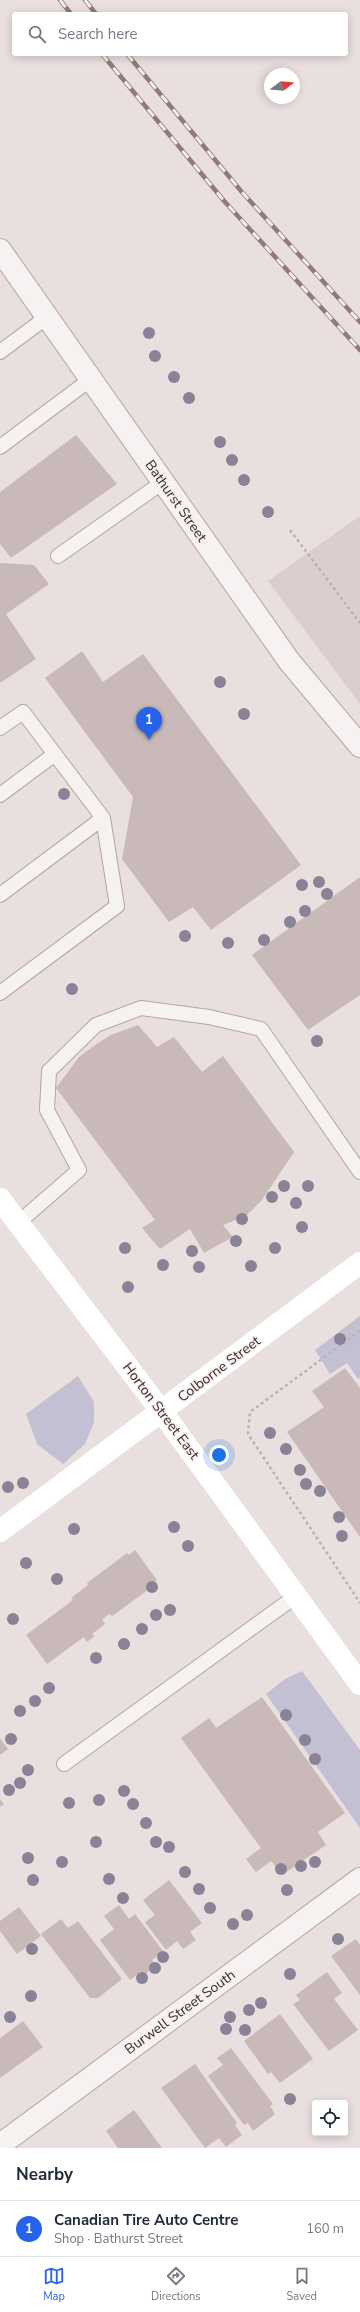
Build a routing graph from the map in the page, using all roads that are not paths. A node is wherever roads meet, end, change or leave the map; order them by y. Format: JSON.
{"nodes":[{"id":1,"x":0,"y":250,"type":"edge"},
{"id":2,"x":47,"y":317,"type":"junction"},
{"id":3,"x":0,"y":352,"type":"edge"},
{"id":4,"x":91,"y":379,"type":"junction"},
{"id":5,"x":0,"y":447,"type":"edge"},
{"id":6,"x":163,"y":482,"type":"junction"},
{"id":7,"x":58,"y":556,"type":"dead end"},
{"id":8,"x":0,"y":728,"type":"edge"},
{"id":9,"x":360,"y":746,"type":"edge"},
{"id":10,"x":55,"y":754,"type":"junction"},
{"id":11,"x":0,"y":795,"type":"edge"},
{"id":12,"x":102,"y":818,"type":"junction"},
{"id":13,"x":0,"y":895,"type":"edge"},
{"id":14,"x":0,"y":993,"type":"edge"},
{"id":15,"x":360,"y":1172,"type":"edge"},
{"id":16,"x":0,"y":1199,"type":"edge"},
{"id":17,"x":18,"y":1223,"type":"junction"},
{"id":18,"x":360,"y":1263,"type":"edge"},
{"id":19,"x":162,"y":1412,"type":"junction"},
{"id":20,"x":0,"y":1531,"type":"edge"},
{"id":21,"x":296,"y":1596,"type":"junction"},
{"id":22,"x":360,"y":1684,"type":"edge"},
{"id":23,"x":64,"y":1764,"type":"dead end"},
{"id":24,"x":360,"y":1879,"type":"edge"},
{"id":25,"x":0,"y":2145,"type":"edge"}],
"edges":[{"from":1,"to":2,"type":"street","name":"Bathurst Street"},
{"from":2,"to":3,"type":"lane"},
{"from":2,"to":4,"type":"street","name":"Bathurst Street"},
{"from":4,"to":5,"type":"lane"},
{"from":4,"to":6,"type":"street","name":"Bathurst Street"},
{"from":6,"to":7,"type":"lane"},
{"from":6,"to":9,"type":"street","name":"Bathurst Street"},
{"from":8,"to":10,"type":"lane"},
{"from":10,"to":11,"type":"lane"},
{"from":10,"to":12,"type":"lane"},
{"from":12,"to":13,"type":"lane"},
{"from":12,"to":14,"type":"lane"},
{"from":15,"to":17,"type":"lane"},
{"from":16,"to":17,"type":"main road","name":"Horton Street East"},
{"from":17,"to":19,"type":"main road","name":"Horton Street East"},
{"from":18,"to":19,"type":"main road","name":"Colborne Street"},
{"from":19,"to":20,"type":"main road","name":"Colborne Street"},
{"from":19,"to":21,"type":"main road","name":"Horton Street East"},
{"from":21,"to":22,"type":"main road","name":"Horton Street East"},
{"from":21,"to":23,"type":"lane"},
{"from":24,"to":25,"type":"street","name":"Burwell Street South"}]}
